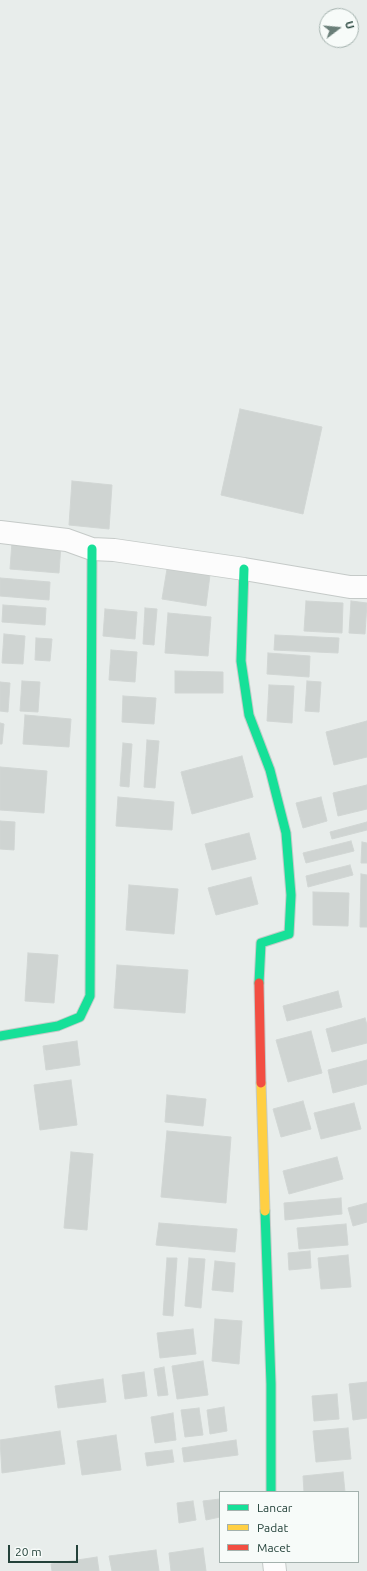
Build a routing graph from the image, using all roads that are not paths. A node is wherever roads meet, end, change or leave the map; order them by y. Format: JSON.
{"nodes":[{"id":1,"x":0,"y":532,"type":"edge"},
{"id":2,"x":92,"y":549,"type":"junction"},
{"id":3,"x":244,"y":569,"type":"junction"},
{"id":4,"x":367,"y":587,"type":"edge"},
{"id":5,"x":0,"y":1036,"type":"edge"},
{"id":6,"x":271,"y":1491,"type":"edge"}],
"edges":[{"from":1,"to":2,"type":"street"},
{"from":2,"to":3,"type":"street"},
{"from":2,"to":5,"type":"street"},
{"from":3,"to":4,"type":"street"},
{"from":3,"to":6,"type":"street"}]}
